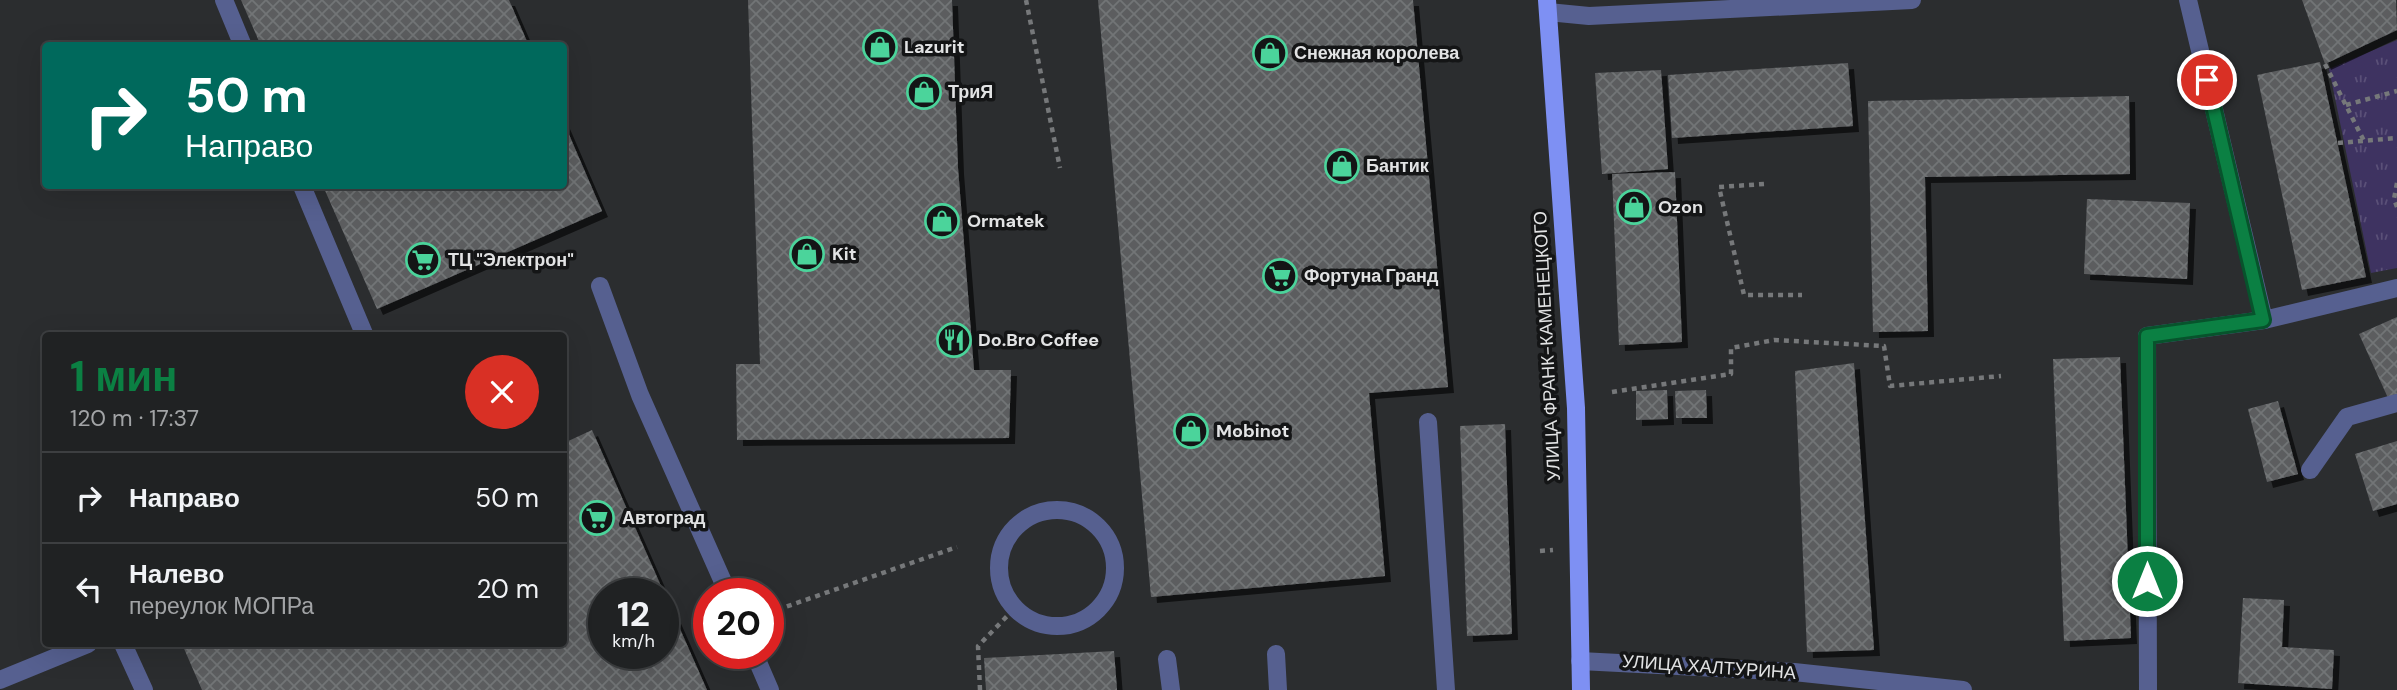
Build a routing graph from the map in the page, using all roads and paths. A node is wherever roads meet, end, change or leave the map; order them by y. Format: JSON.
{"nodes":[{"id":1,"x":224,"y":0,"type":"edge"},
{"id":2,"x":1026,"y":0,"type":"edge"},
{"id":3,"x":1912,"y":0,"type":"edge"},
{"id":4,"x":2189,"y":0,"type":"edge"},
{"id":5,"x":1763,"y":3,"type":"edge"},
{"id":6,"x":1548,"y":6,"type":"edge"},
{"id":7,"x":241,"y":42,"type":"edge"},
{"id":8,"x":2325,"y":64,"type":"dead end"},
{"id":9,"x":2397,"y":91,"type":"edge"},
{"id":10,"x":2346,"y":105,"type":"junction"},
{"id":11,"x":2397,"y":138,"type":"edge"},
{"id":12,"x":2364,"y":141,"type":"junction"},
{"id":13,"x":2338,"y":143,"type":"dead end"},
{"id":14,"x":1060,"y":167,"type":"dead end"},
{"id":15,"x":2397,"y":183,"type":"edge"},
{"id":16,"x":1764,"y":184,"type":"dead end"},
{"id":17,"x":303,"y":189,"type":"edge"},
{"id":18,"x":2397,"y":207,"type":"edge"},
{"id":19,"x":600,"y":286,"type":"dead end"},
{"id":20,"x":2397,"y":288,"type":"edge"},
{"id":21,"x":1802,"y":295,"type":"dead end"},
{"id":22,"x":2263,"y":320,"type":"junction"},
{"id":23,"x":363,"y":332,"type":"edge"},
{"id":24,"x":2001,"y":376,"type":"dead end"},
{"id":25,"x":1612,"y":392,"type":"dead end"},
{"id":26,"x":2397,"y":403,"type":"edge"},
{"id":27,"x":1428,"y":422,"type":"dead end"},
{"id":28,"x":2311,"y":470,"type":"dead end"},
{"id":29,"x":957,"y":547,"type":"dead end"},
{"id":30,"x":721,"y":578,"type":"edge"},
{"id":31,"x":784,"y":607,"type":"edge"},
{"id":32,"x":1015,"y":608,"type":"junction"},
{"id":33,"x":81,"y":647,"type":"edge"},
{"id":34,"x":125,"y":647,"type":"edge"},
{"id":35,"x":1276,"y":654,"type":"dead end"},
{"id":36,"x":1167,"y":659,"type":"dead end"},
{"id":37,"x":1580,"y":661,"type":"junction"},
{"id":38,"x":761,"y":669,"type":"edge"},
{"id":39,"x":0,"y":680,"type":"edge"},
{"id":40,"x":1805,"y":681,"type":"edge"},
{"id":41,"x":144,"y":690,"type":"edge"},
{"id":42,"x":770,"y":690,"type":"edge"},
{"id":43,"x":980,"y":690,"type":"edge"},
{"id":44,"x":1171,"y":690,"type":"edge"},
{"id":45,"x":1278,"y":690,"type":"edge"},
{"id":46,"x":1446,"y":690,"type":"edge"},
{"id":47,"x":1581,"y":690,"type":"edge"},
{"id":48,"x":1963,"y":690,"type":"edge"},
{"id":49,"x":2148,"y":690,"type":"edge"}],
"edges":[{"from":1,"to":7,"type":"street"},
{"from":2,"to":14,"type":"path"},
{"from":3,"to":5,"type":"street"},
{"from":4,"to":22,"type":"street"},
{"from":5,"to":6,"type":"street"},
{"from":6,"to":37,"type":"main road","name":"УЛИЦА ФРАНК-КАМЕНЕЦКОГО"},
{"from":8,"to":10,"type":"path"},
{"from":9,"to":10,"type":"path"},
{"from":10,"to":12,"type":"path"},
{"from":11,"to":12,"type":"path"},
{"from":12,"to":13,"type":"path"},
{"from":15,"to":18,"type":"path"},
{"from":16,"to":21,"type":"path"},
{"from":17,"to":23,"type":"street"},
{"from":19,"to":30,"type":"street"},
{"from":20,"to":22,"type":"street"},
{"from":22,"to":49,"type":"street"},
{"from":24,"to":25,"type":"path"},
{"from":26,"to":28,"type":"street"},
{"from":27,"to":46,"type":"street"},
{"from":29,"to":31,"type":"path"},
{"from":32,"to":32,"type":"street"},
{"from":32,"to":43,"type":"path"},
{"from":33,"to":39,"type":"street"},
{"from":34,"to":41,"type":"street"},
{"from":35,"to":45,"type":"street"},
{"from":36,"to":44,"type":"street"},
{"from":37,"to":40,"type":"street","name":"УЛИЦА ХАЛТУРИНА"},
{"from":37,"to":47,"type":"main road","name":"УЛИЦА ФРАНК-КАМЕНЕЦКОГО"},
{"from":38,"to":42,"type":"street"},
{"from":40,"to":48,"type":"street","name":"УЛИЦА ХАЛТУРИНА"}]}
